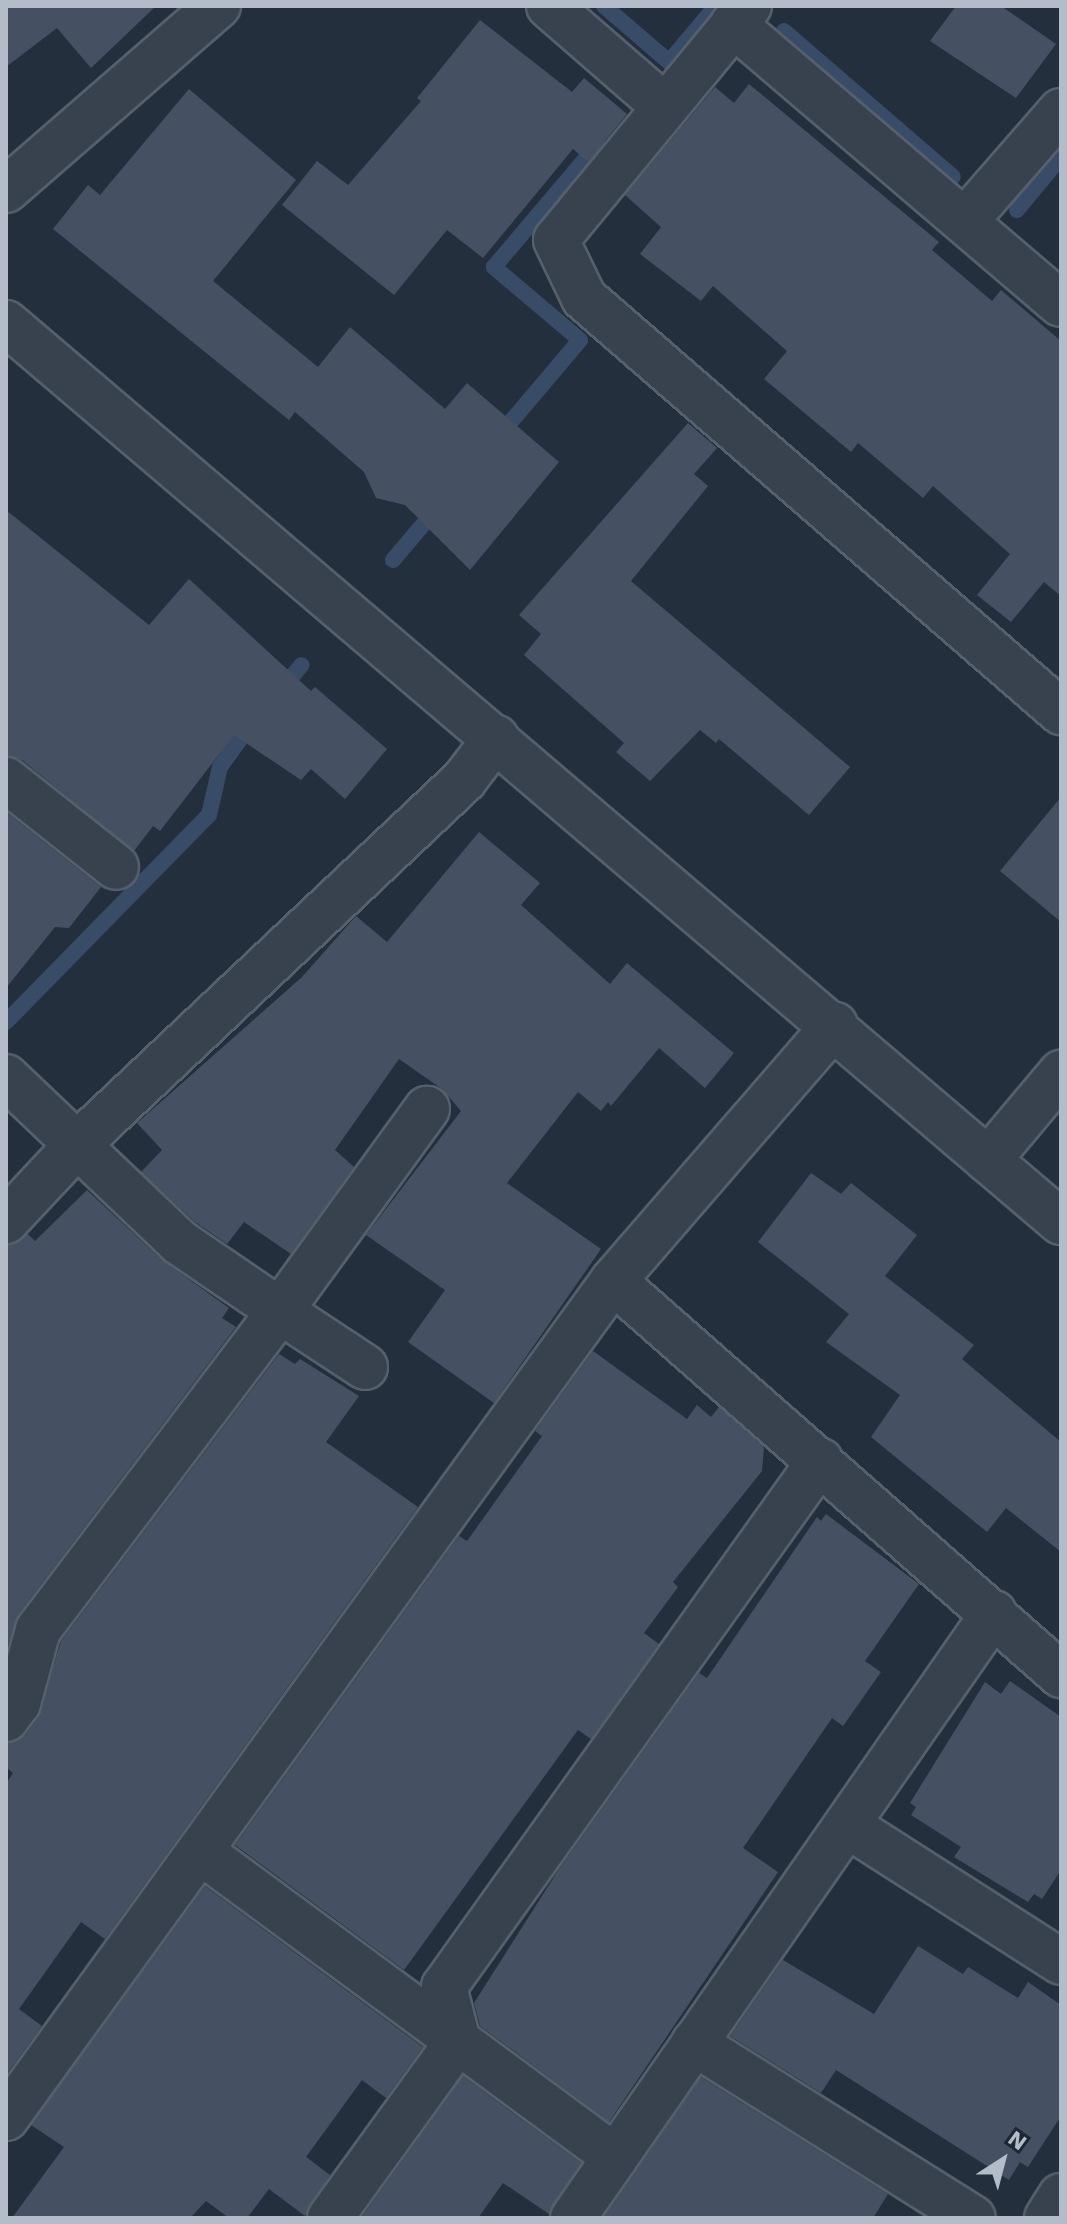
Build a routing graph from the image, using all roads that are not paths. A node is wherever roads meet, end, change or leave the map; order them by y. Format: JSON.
{"nodes":[{"id":1,"x":218,"y":6,"type":"edge"},
{"id":2,"x":549,"y":6,"type":"edge"},
{"id":3,"x":741,"y":15,"type":"edge"},
{"id":4,"x":663,"y":105,"type":"junction"},
{"id":5,"x":1061,"y":111,"type":"edge"},
{"id":6,"x":6,"y":190,"type":"edge"},
{"id":7,"x":965,"y":221,"type":"junction"},
{"id":8,"x":1061,"y":304,"type":"edge"},
{"id":9,"x":6,"y":323,"type":"edge"},
{"id":10,"x":1061,"y":712,"type":"edge"},
{"id":11,"x":496,"y":738,"type":"junction"},
{"id":12,"x":6,"y":780,"type":"edge"},
{"id":13,"x":116,"y":867,"type":"dead end"},
{"id":14,"x":835,"y":1025,"type":"junction"},
{"id":15,"x":1061,"y":1073,"type":"edge"},
{"id":16,"x":6,"y":1077,"type":"edge"},
{"id":17,"x":427,"y":1109,"type":"dead end"},
{"id":18,"x":78,"y":1144,"type":"junction"},
{"id":19,"x":988,"y":1160,"type":"junction"},
{"id":20,"x":6,"y":1221,"type":"edge"},
{"id":21,"x":1061,"y":1222,"type":"edge"},
{"id":22,"x":613,"y":1281,"type":"junction"},
{"id":23,"x":280,"y":1311,"type":"junction"},
{"id":24,"x":365,"y":1367,"type":"dead end"},
{"id":25,"x":820,"y":1461,"type":"junction"},
{"id":26,"x":994,"y":1613,"type":"junction"},
{"id":27,"x":1061,"y":1675,"type":"edge"},
{"id":28,"x":6,"y":1719,"type":"edge"},
{"id":29,"x":847,"y":1825,"type":"junction"},
{"id":30,"x":200,"y":1851,"type":"junction"},
{"id":31,"x":1061,"y":1962,"type":"edge"},
{"id":32,"x":458,"y":2041,"type":"junction"},
{"id":33,"x":694,"y":2043,"type":"junction"},
{"id":34,"x":6,"y":2118,"type":"edge"},
{"id":35,"x":615,"y":2157,"type":"junction"},
{"id":36,"x":1061,"y":2196,"type":"edge"},
{"id":37,"x":330,"y":2218,"type":"edge"},
{"id":38,"x":573,"y":2218,"type":"edge"},
{"id":39,"x":973,"y":2218,"type":"edge"},
{"id":40,"x":1047,"y":2218,"type":"edge"}],
"edges":[{"from":1,"to":6,"type":"street"},
{"from":2,"to":4,"type":"street"},
{"from":3,"to":4,"type":"street"},
{"from":3,"to":7,"type":"street"},
{"from":4,"to":10,"type":"street"},
{"from":5,"to":7,"type":"street"},
{"from":7,"to":8,"type":"street"},
{"from":9,"to":11,"type":"street"},
{"from":11,"to":14,"type":"street"},
{"from":11,"to":18,"type":"street"},
{"from":12,"to":13,"type":"street"},
{"from":14,"to":19,"type":"street"},
{"from":14,"to":22,"type":"street"},
{"from":15,"to":19,"type":"street"},
{"from":16,"to":18,"type":"street"},
{"from":17,"to":23,"type":"street"},
{"from":18,"to":20,"type":"street"},
{"from":18,"to":23,"type":"street"},
{"from":19,"to":21,"type":"street"},
{"from":22,"to":25,"type":"street"},
{"from":22,"to":30,"type":"street"},
{"from":23,"to":24,"type":"street"},
{"from":23,"to":28,"type":"street"},
{"from":25,"to":26,"type":"street"},
{"from":25,"to":32,"type":"street"},
{"from":26,"to":27,"type":"street"},
{"from":26,"to":29,"type":"street"},
{"from":29,"to":31,"type":"street"},
{"from":29,"to":33,"type":"street"},
{"from":30,"to":32,"type":"street"},
{"from":30,"to":34,"type":"street"},
{"from":32,"to":35,"type":"street"},
{"from":32,"to":37,"type":"street"},
{"from":33,"to":35,"type":"street"},
{"from":33,"to":39,"type":"street"},
{"from":35,"to":38,"type":"street"},
{"from":36,"to":40,"type":"street"}]}
